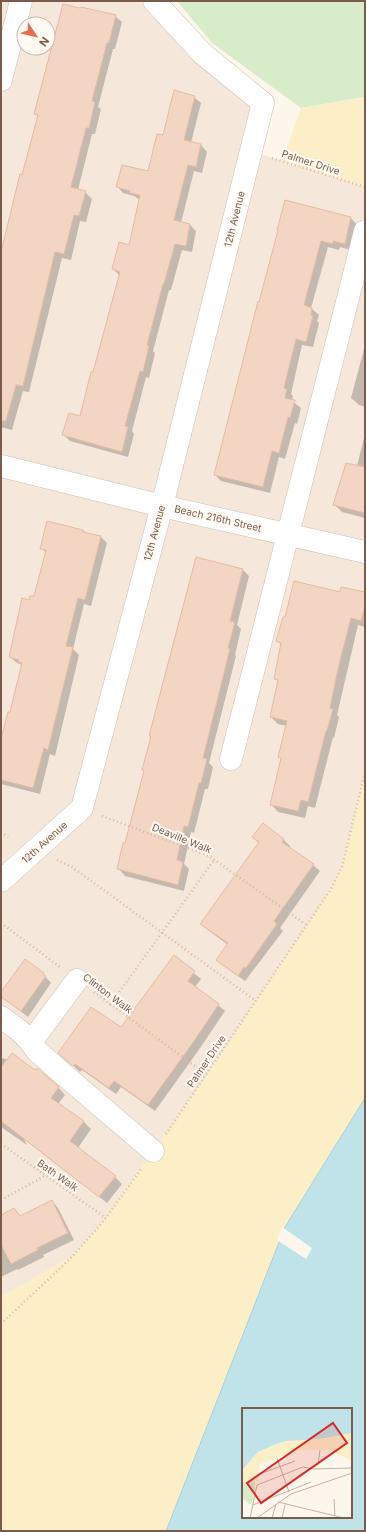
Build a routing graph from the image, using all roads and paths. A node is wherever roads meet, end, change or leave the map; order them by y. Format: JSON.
{"nodes":[{"id":1,"x":21,"y":1,"type":"edge"},
{"id":2,"x":154,"y":1,"type":"edge"},
{"id":3,"x":1,"y":80,"type":"edge"},
{"id":4,"x":251,"y":151,"type":"junction"},
{"id":5,"x":365,"y":188,"type":"edge"},
{"id":6,"x":365,"y":231,"type":"edge"},
{"id":7,"x":1,"y":466,"type":"edge"},
{"id":8,"x":162,"y":506,"type":"junction"},
{"id":9,"x":289,"y":535,"type":"junction"},
{"id":10,"x":365,"y":552,"type":"edge"},
{"id":11,"x":231,"y":759,"type":"dead end"},
{"id":12,"x":365,"y":772,"type":"edge"},
{"id":13,"x":82,"y":808,"type":"junction"},
{"id":14,"x":1,"y":832,"type":"edge"},
{"id":15,"x":8,"y":837,"type":"dead end"},
{"id":16,"x":57,"y":860,"type":"dead end"},
{"id":17,"x":214,"y":860,"type":"junction"},
{"id":18,"x":1,"y":881,"type":"edge"},
{"id":19,"x":1,"y":923,"type":"edge"},
{"id":20,"x":308,"y":926,"type":"junction"},
{"id":21,"x":162,"y":932,"type":"junction"},
{"id":22,"x":77,"y":980,"type":"junction"},
{"id":23,"x":256,"y":1001,"type":"junction"},
{"id":24,"x":110,"y":1005,"type":"junction"},
{"id":25,"x":1,"y":1016,"type":"edge"},
{"id":26,"x":31,"y":1042,"type":"junction"},
{"id":27,"x":207,"y":1075,"type":"junction"},
{"id":28,"x":1,"y":1144,"type":"edge"},
{"id":29,"x":154,"y":1151,"type":"junction"},
{"id":30,"x":45,"y":1176,"type":"junction"},
{"id":31,"x":1,"y":1200,"type":"edge"},
{"id":32,"x":106,"y":1218,"type":"junction"},
{"id":33,"x":1,"y":1324,"type":"edge"}],
"edges":[{"from":1,"to":3,"type":"street"},
{"from":2,"to":4,"type":"street","name":"12th Avenue"},
{"from":4,"to":5,"type":"path","name":"Palmer Drive"},
{"from":4,"to":8,"type":"street","name":"12th Avenue"},
{"from":6,"to":9,"type":"street"},
{"from":7,"to":8,"type":"street","name":"Beach 216th Street"},
{"from":8,"to":9,"type":"street","name":"Beach 216th Street"},
{"from":8,"to":13,"type":"street","name":"12th Avenue"},
{"from":9,"to":10,"type":"street","name":"Beach 216th Street"},
{"from":9,"to":11,"type":"street"},
{"from":12,"to":20,"type":"path","name":"Palmer Drive"},
{"from":13,"to":17,"type":"path","name":"Deaville Walk"},
{"from":13,"to":18,"type":"street","name":"12th Avenue"},
{"from":14,"to":15,"type":"path"},
{"from":16,"to":21,"type":"path"},
{"from":17,"to":20,"type":"path","name":"Deaville Walk"},
{"from":17,"to":21,"type":"path"},
{"from":19,"to":22,"type":"path","name":"Clinton Walk"},
{"from":20,"to":23,"type":"path","name":"Palmer Drive"},
{"from":21,"to":23,"type":"path"},
{"from":21,"to":24,"type":"path"},
{"from":22,"to":24,"type":"path","name":"Clinton Walk"},
{"from":22,"to":26,"type":"street"},
{"from":23,"to":27,"type":"path","name":"Palmer Drive"},
{"from":24,"to":27,"type":"path","name":"Clinton Walk"},
{"from":25,"to":26,"type":"street"},
{"from":26,"to":29,"type":"street"},
{"from":27,"to":29,"type":"path","name":"Palmer Drive"},
{"from":28,"to":30,"type":"path","name":"Bath Walk"},
{"from":29,"to":32,"type":"path","name":"Palmer Drive"},
{"from":30,"to":31,"type":"path"},
{"from":30,"to":32,"type":"path","name":"Bath Walk"},
{"from":32,"to":33,"type":"path","name":"Palmer Drive"}]}
